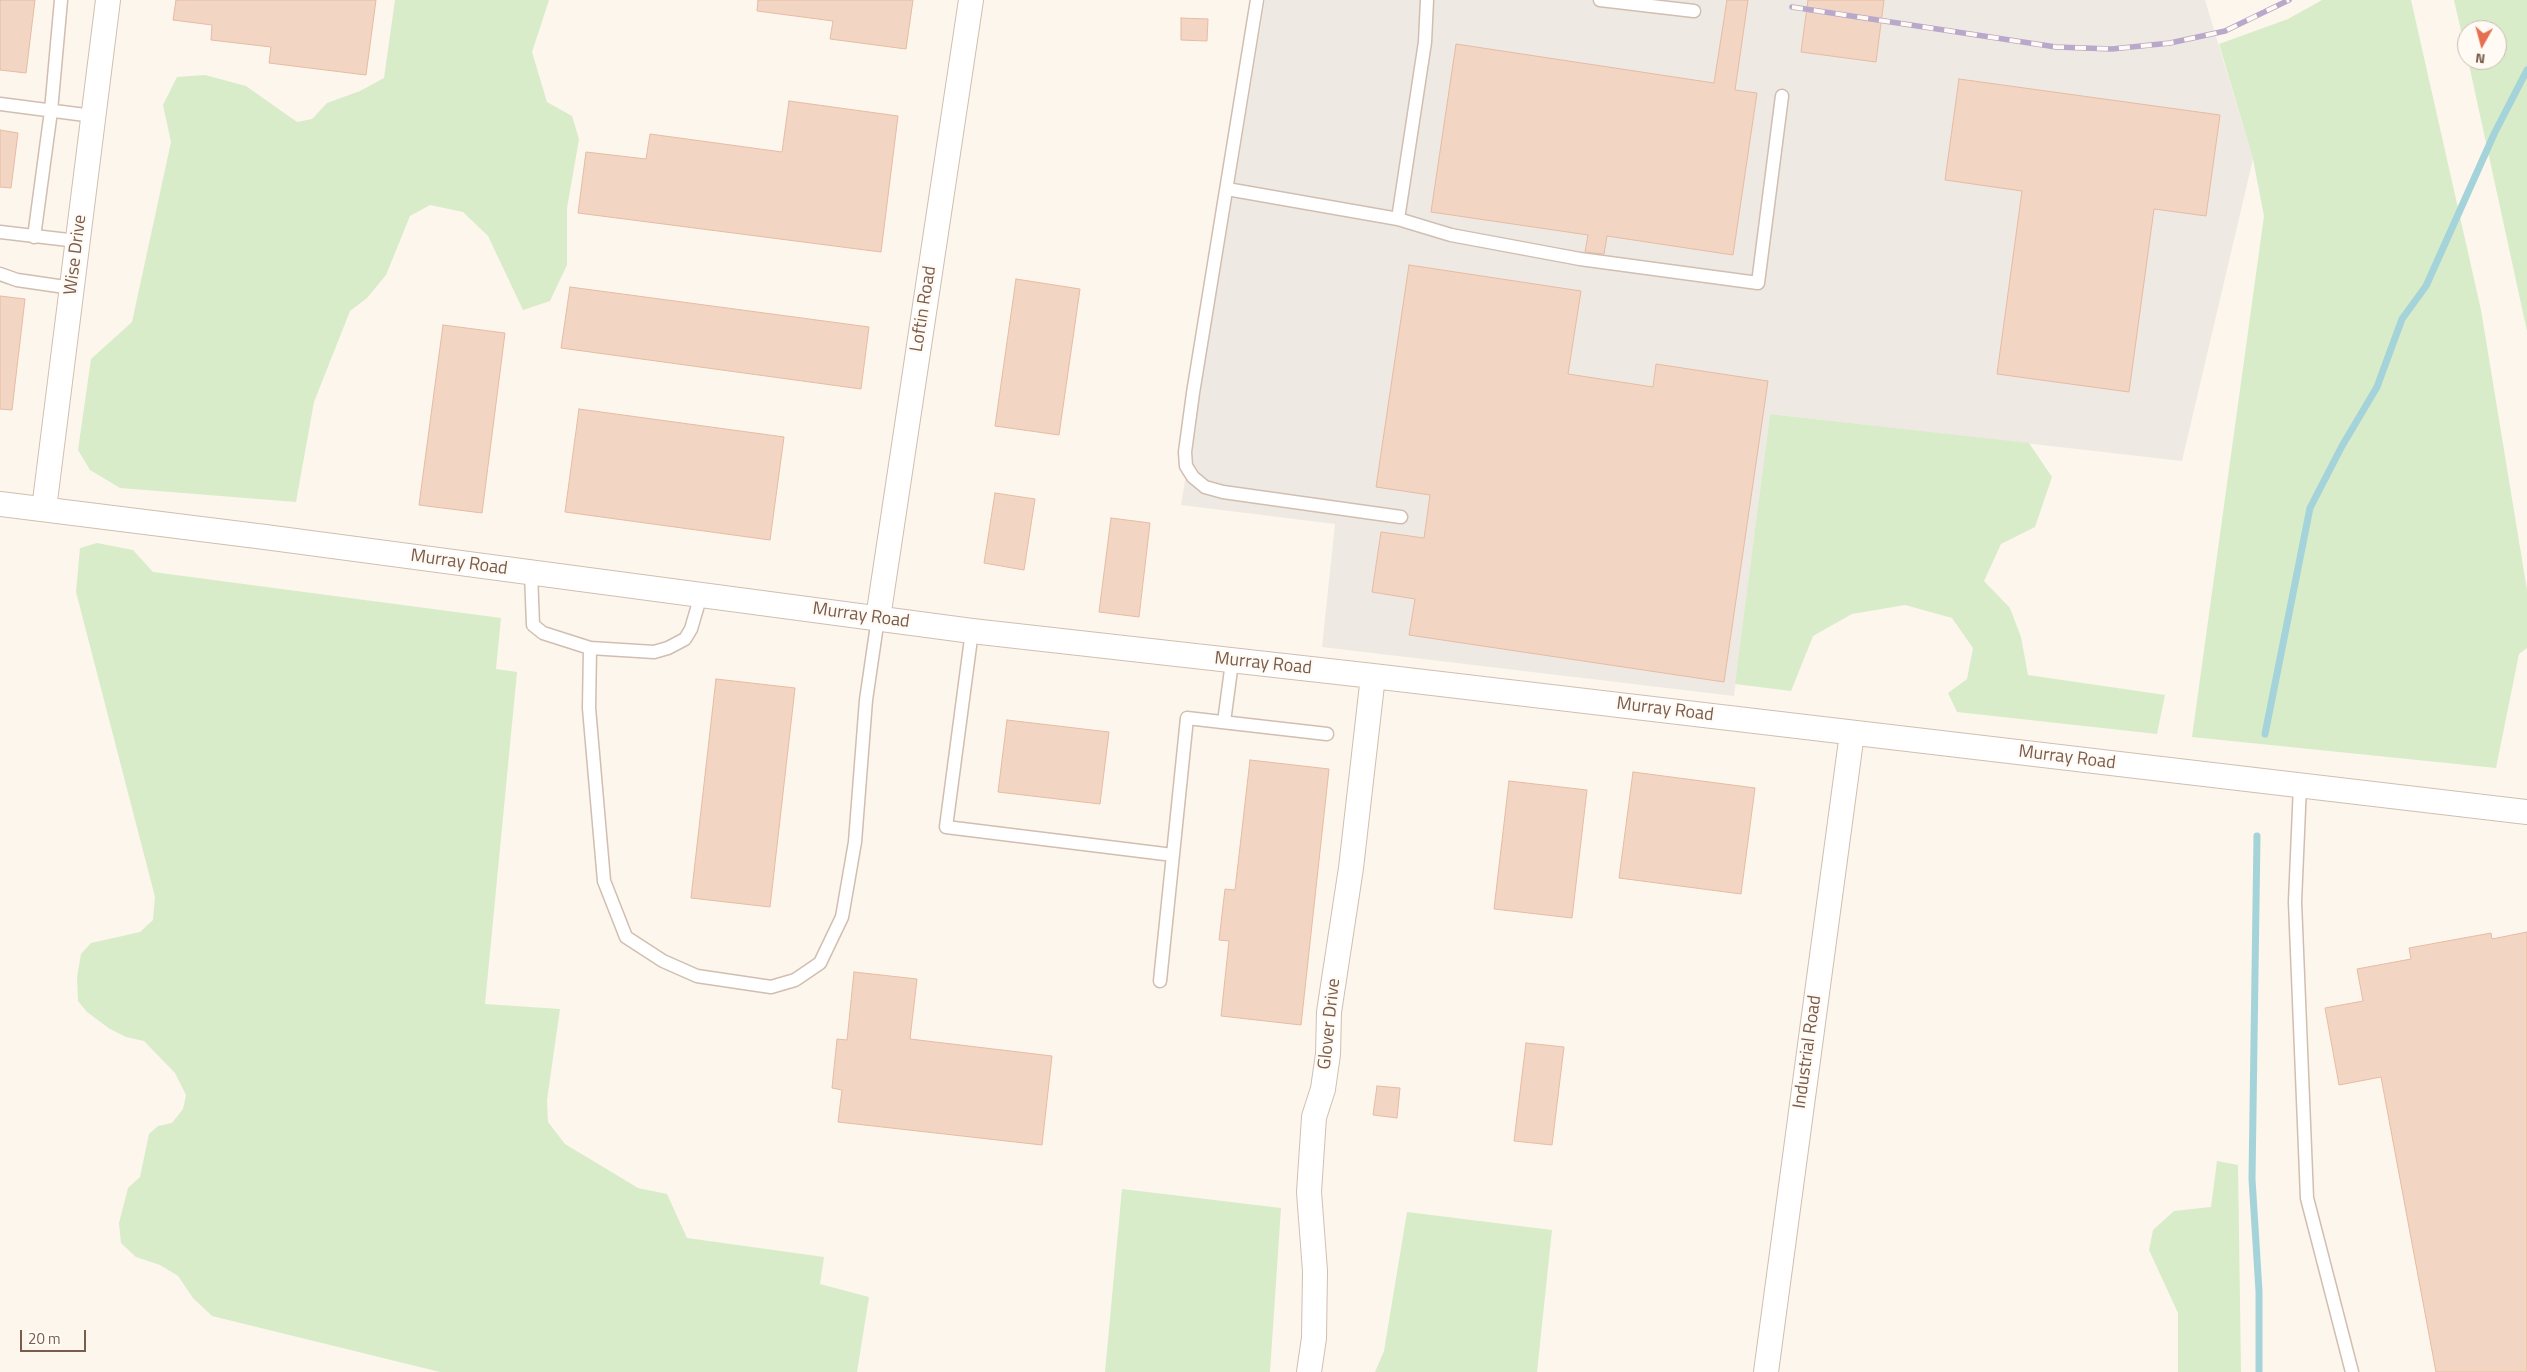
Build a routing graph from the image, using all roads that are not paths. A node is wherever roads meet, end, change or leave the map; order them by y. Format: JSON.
{"nodes":[{"id":1,"x":61,"y":0,"type":"edge"},
{"id":2,"x":108,"y":0,"type":"edge"},
{"id":3,"x":971,"y":0,"type":"edge"},
{"id":4,"x":1257,"y":0,"type":"edge"},
{"id":5,"x":1427,"y":0,"type":"edge"},
{"id":6,"x":1600,"y":0,"type":"edge"},
{"id":7,"x":1694,"y":11,"type":"dead end"},
{"id":8,"x":1782,"y":96,"type":"dead end"},
{"id":9,"x":0,"y":104,"type":"edge"},
{"id":10,"x":51,"y":111,"type":"junction"},
{"id":11,"x":93,"y":116,"type":"junction"},
{"id":12,"x":1227,"y":189,"type":"junction"},
{"id":13,"x":1398,"y":219,"type":"junction"},
{"id":14,"x":0,"y":232,"type":"edge"},
{"id":15,"x":34,"y":237,"type":"junction"},
{"id":16,"x":77,"y":241,"type":"junction"},
{"id":17,"x":0,"y":274,"type":"edge"},
{"id":18,"x":72,"y":288,"type":"junction"},
{"id":19,"x":0,"y":504,"type":"edge"},
{"id":20,"x":44,"y":509,"type":"junction"},
{"id":21,"x":1401,"y":517,"type":"dead end"},
{"id":22,"x":531,"y":573,"type":"junction"},
{"id":23,"x":701,"y":595,"type":"junction"},
{"id":24,"x":878,"y":618,"type":"junction"},
{"id":25,"x":972,"y":631,"type":"junction"},
{"id":26,"x":590,"y":648,"type":"junction"},
{"id":27,"x":1232,"y":662,"type":"junction"},
{"id":28,"x":1373,"y":676,"type":"junction"},
{"id":29,"x":1224,"y":722,"type":"junction"},
{"id":30,"x":1852,"y":732,"type":"junction"},
{"id":31,"x":1327,"y":734,"type":"dead end"},
{"id":32,"x":2300,"y":785,"type":"junction"},
{"id":33,"x":2527,"y":812,"type":"edge"},
{"id":34,"x":1173,"y":855,"type":"junction"},
{"id":35,"x":1160,"y":981,"type":"dead end"},
{"id":36,"x":1309,"y":1372,"type":"edge"},
{"id":37,"x":1766,"y":1372,"type":"edge"},
{"id":38,"x":2352,"y":1372,"type":"edge"}],
"edges":[{"from":1,"to":10,"type":"lane"},
{"from":2,"to":11,"type":"street","name":"Wise Drive"},
{"from":3,"to":24,"type":"street","name":"Loftin Road"},
{"from":4,"to":12,"type":"lane"},
{"from":5,"to":13,"type":"lane"},
{"from":6,"to":7,"type":"lane"},
{"from":8,"to":13,"type":"lane"},
{"from":9,"to":10,"type":"lane"},
{"from":10,"to":11,"type":"lane"},
{"from":10,"to":15,"type":"lane"},
{"from":11,"to":16,"type":"street","name":"Wise Drive"},
{"from":12,"to":13,"type":"lane"},
{"from":12,"to":21,"type":"lane"},
{"from":14,"to":15,"type":"lane"},
{"from":15,"to":16,"type":"lane"},
{"from":16,"to":18,"type":"street","name":"Wise Drive"},
{"from":17,"to":18,"type":"lane"},
{"from":18,"to":20,"type":"street","name":"Wise Drive"},
{"from":19,"to":20,"type":"street","name":"Murray Road"},
{"from":20,"to":22,"type":"street","name":"Murray Road"},
{"from":22,"to":23,"type":"street","name":"Murray Road"},
{"from":22,"to":26,"type":"lane"},
{"from":23,"to":24,"type":"street","name":"Murray Road"},
{"from":23,"to":26,"type":"lane"},
{"from":24,"to":25,"type":"street","name":"Murray Road"},
{"from":24,"to":26,"type":"lane"},
{"from":25,"to":27,"type":"street","name":"Murray Road"},
{"from":25,"to":34,"type":"lane"},
{"from":27,"to":28,"type":"street","name":"Murray Road"},
{"from":27,"to":29,"type":"lane"},
{"from":28,"to":30,"type":"street","name":"Murray Road"},
{"from":28,"to":36,"type":"street","name":"Glover Drive"},
{"from":29,"to":31,"type":"lane"},
{"from":29,"to":34,"type":"lane"},
{"from":30,"to":32,"type":"street","name":"Murray Road"},
{"from":30,"to":37,"type":"street","name":"Industrial Road"},
{"from":32,"to":33,"type":"street","name":"Murray Road"},
{"from":32,"to":38,"type":"lane"},
{"from":34,"to":35,"type":"lane"}]}
